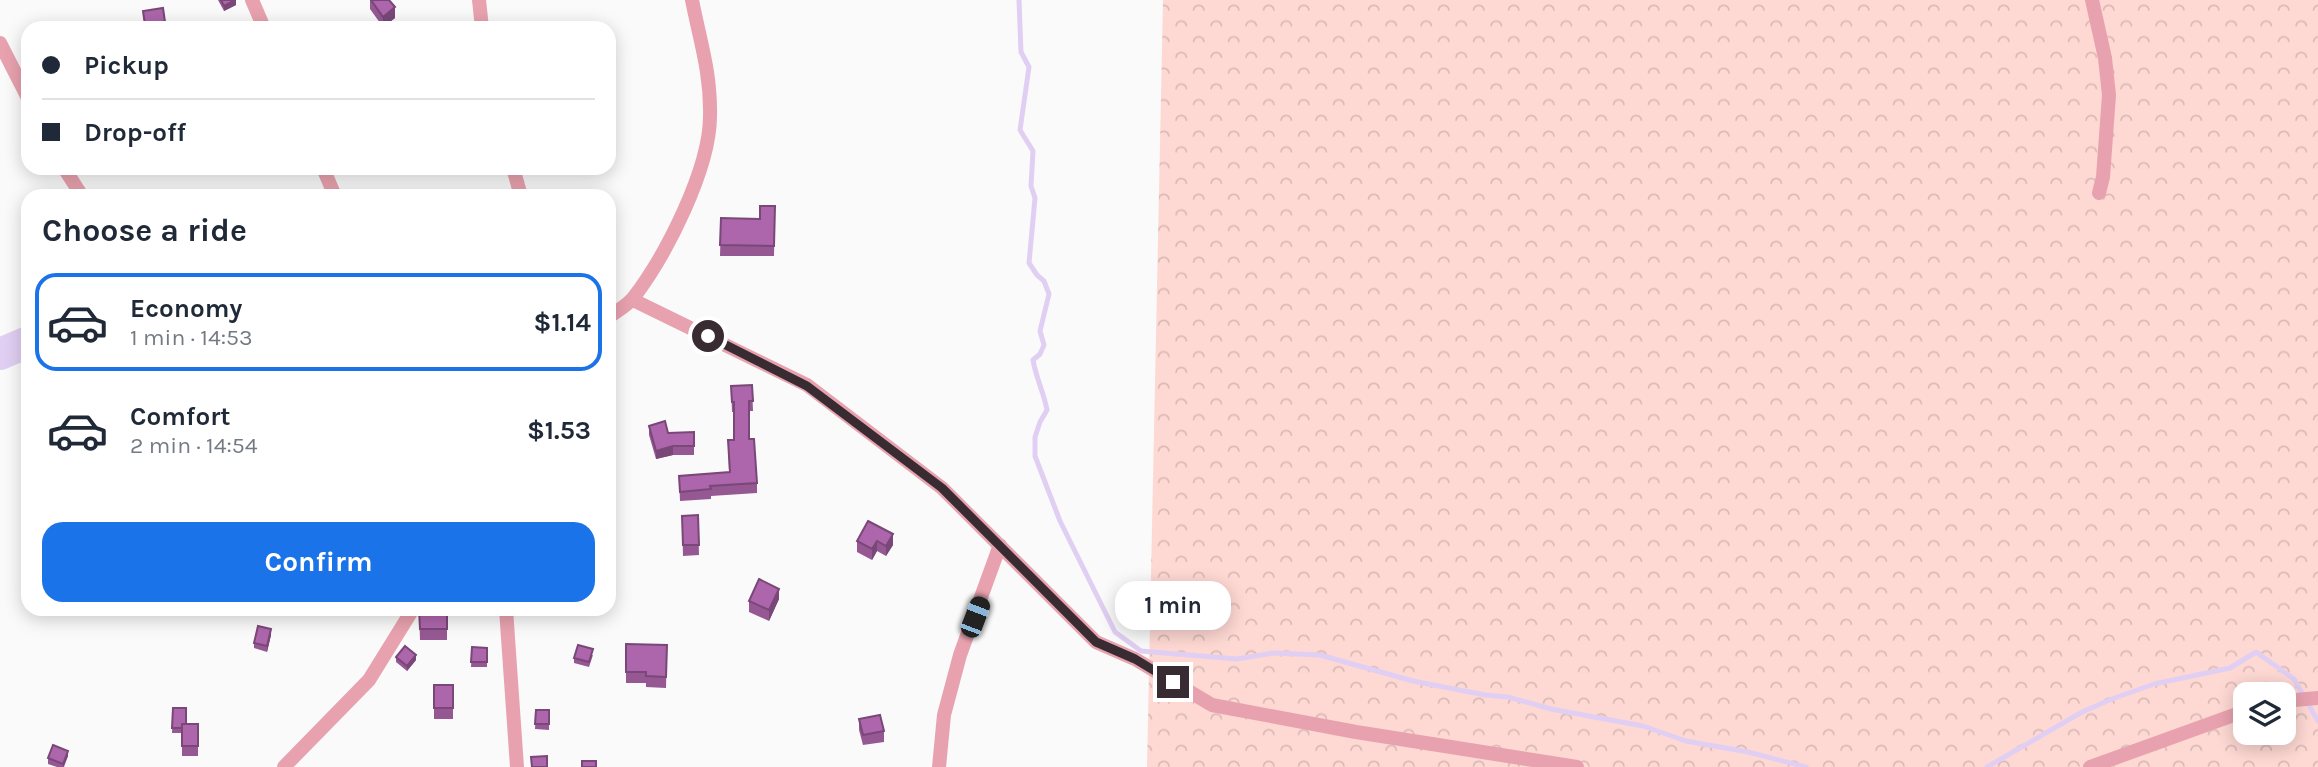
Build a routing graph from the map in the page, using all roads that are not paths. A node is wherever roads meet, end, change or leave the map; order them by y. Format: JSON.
{"nodes":[{"id":1,"x":252,"y":0,"type":"edge"},
{"id":2,"x":480,"y":0,"type":"edge"},
{"id":3,"x":692,"y":0,"type":"edge"},
{"id":4,"x":2092,"y":0,"type":"edge"},
{"id":5,"x":261,"y":21,"type":"edge"},
{"id":6,"x":482,"y":21,"type":"edge"},
{"id":7,"x":0,"y":43,"type":"edge"},
{"id":8,"x":21,"y":84,"type":"edge"},
{"id":9,"x":2099,"y":193,"type":"dead end"},
{"id":10,"x":633,"y":300,"type":"junction"},
{"id":11,"x":616,"y":311,"type":"edge"},
{"id":12,"x":1000,"y":545,"type":"junction"},
{"id":13,"x":409,"y":616,"type":"edge"},
{"id":14,"x":506,"y":616,"type":"edge"},
{"id":15,"x":2318,"y":698,"type":"edge"},
{"id":16,"x":2296,"y":700,"type":"edge"},
{"id":17,"x":2233,"y":715,"type":"edge"},
{"id":18,"x":284,"y":767,"type":"edge"},
{"id":19,"x":517,"y":767,"type":"edge"},
{"id":20,"x":939,"y":767,"type":"edge"},
{"id":21,"x":1577,"y":767,"type":"edge"},
{"id":22,"x":2090,"y":767,"type":"edge"}],
"edges":[{"from":1,"to":5,"type":"street"},
{"from":2,"to":6,"type":"street"},
{"from":3,"to":10,"type":"street"},
{"from":4,"to":9,"type":"street"},
{"from":7,"to":8,"type":"street"},
{"from":10,"to":11,"type":"street"},
{"from":10,"to":12,"type":"street"},
{"from":12,"to":20,"type":"street"},
{"from":12,"to":21,"type":"street"},
{"from":13,"to":18,"type":"street"},
{"from":14,"to":19,"type":"street"},
{"from":15,"to":16,"type":"street"},
{"from":17,"to":22,"type":"street"}]}
